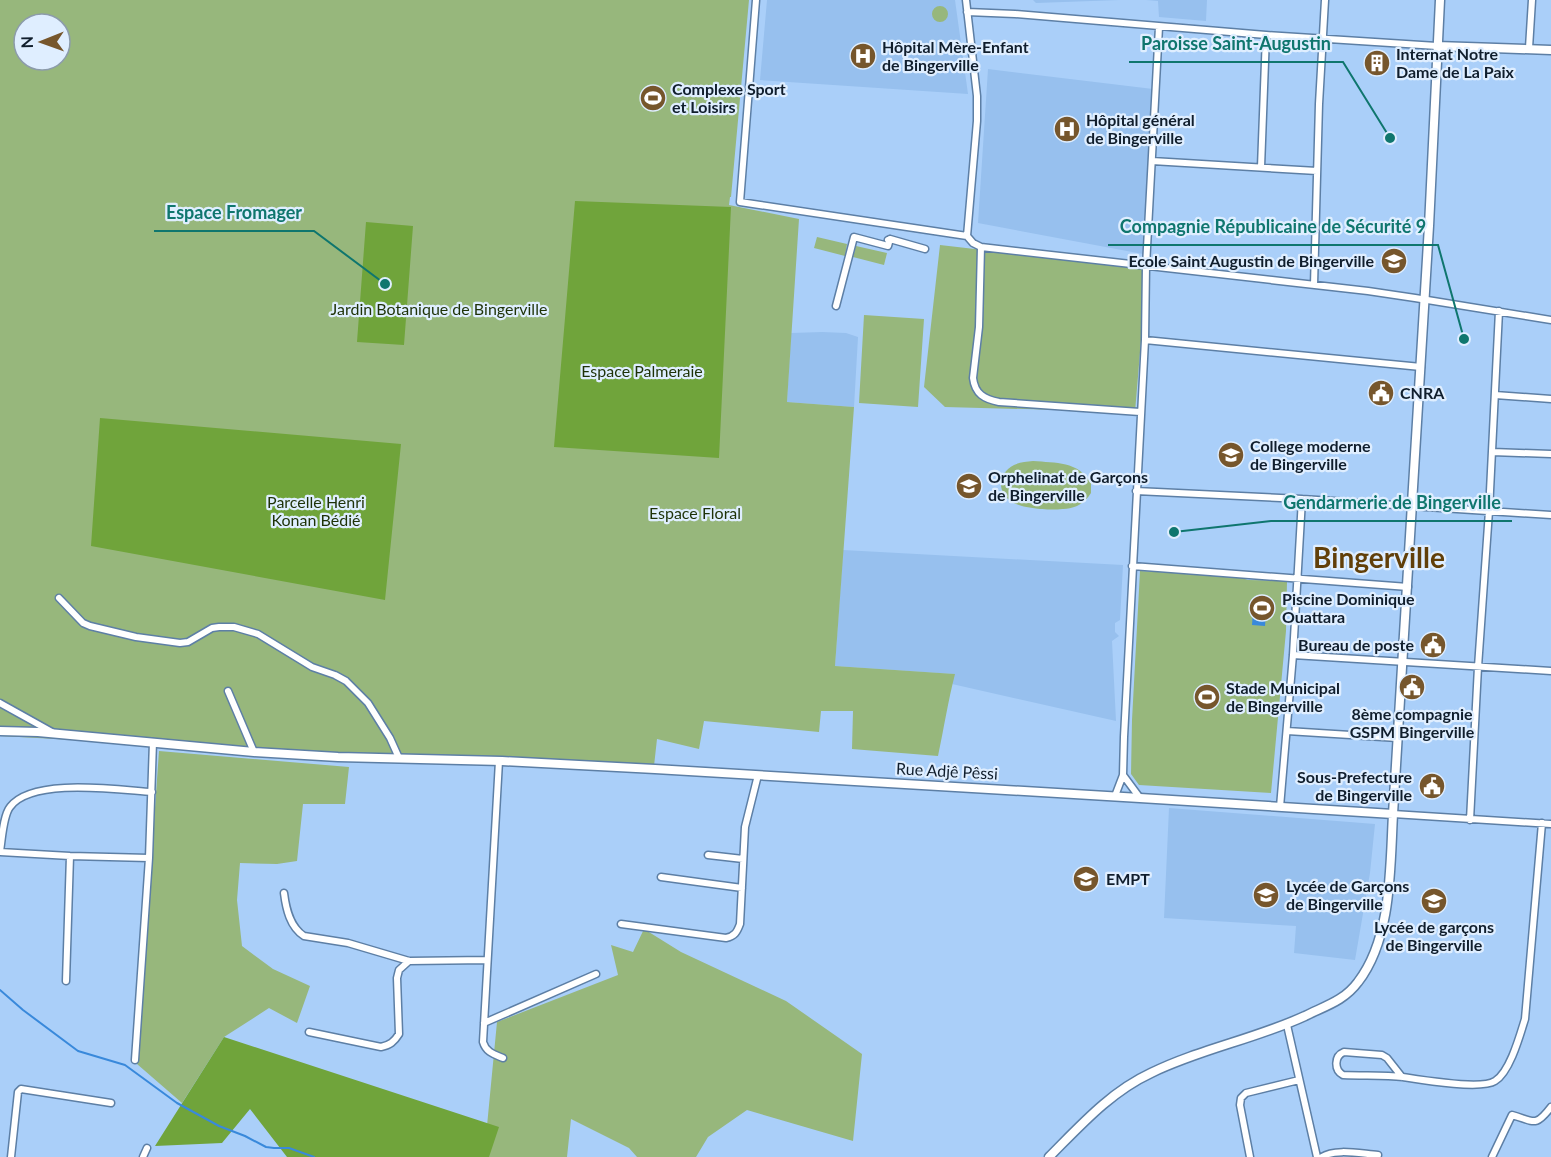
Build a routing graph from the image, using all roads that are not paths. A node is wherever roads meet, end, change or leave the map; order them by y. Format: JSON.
{"nodes":[{"id":1,"x":756,"y":0,"type":"edge"},
{"id":2,"x":966,"y":0,"type":"edge"},
{"id":3,"x":1325,"y":0,"type":"edge"},
{"id":4,"x":1440,"y":0,"type":"edge"},
{"id":5,"x":1532,"y":0,"type":"edge"},
{"id":6,"x":967,"y":12,"type":"junction"},
{"id":7,"x":1159,"y":27,"type":"junction"},
{"id":8,"x":1266,"y":35,"type":"junction"},
{"id":9,"x":1323,"y":39,"type":"junction"},
{"id":10,"x":1437,"y":46,"type":"junction"},
{"id":11,"x":1529,"y":48,"type":"junction"},
{"id":12,"x":1551,"y":50,"type":"edge"},
{"id":13,"x":1152,"y":161,"type":"junction"},
{"id":14,"x":1261,"y":167,"type":"junction"},
{"id":15,"x":1317,"y":171,"type":"junction"},
{"id":16,"x":967,"y":236,"type":"junction"},
{"id":17,"x":981,"y":247,"type":"junction"},
{"id":18,"x":925,"y":249,"type":"dead end"},
{"id":19,"x":1146,"y":266,"type":"junction"},
{"id":20,"x":1314,"y":285,"type":"junction"},
{"id":21,"x":1424,"y":299,"type":"junction"},
{"id":22,"x":836,"y":306,"type":"dead end"},
{"id":23,"x":1499,"y":311,"type":"junction"},
{"id":24,"x":1551,"y":321,"type":"edge"},
{"id":25,"x":1144,"y":340,"type":"junction"},
{"id":26,"x":1421,"y":367,"type":"junction"},
{"id":27,"x":1495,"y":396,"type":"junction"},
{"id":28,"x":1551,"y":399,"type":"edge"},
{"id":29,"x":1140,"y":411,"type":"junction"},
{"id":30,"x":1492,"y":452,"type":"junction"},
{"id":31,"x":1551,"y":454,"type":"edge"},
{"id":32,"x":1136,"y":491,"type":"junction"},
{"id":33,"x":1302,"y":499,"type":"junction"},
{"id":34,"x":1413,"y":506,"type":"junction"},
{"id":35,"x":1489,"y":511,"type":"junction"},
{"id":36,"x":1551,"y":515,"type":"edge"},
{"id":37,"x":1132,"y":566,"type":"junction"},
{"id":38,"x":1298,"y":577,"type":"junction"},
{"id":39,"x":1408,"y":586,"type":"junction"},
{"id":40,"x":59,"y":598,"type":"dead end"},
{"id":41,"x":1293,"y":655,"type":"junction"},
{"id":42,"x":1403,"y":662,"type":"junction"},
{"id":43,"x":1478,"y":666,"type":"junction"},
{"id":44,"x":1551,"y":671,"type":"edge"},
{"id":45,"x":228,"y":691,"type":"dead end"},
{"id":46,"x":0,"y":704,"type":"edge"},
{"id":47,"x":0,"y":730,"type":"edge"},
{"id":48,"x":1287,"y":731,"type":"junction"},
{"id":49,"x":55,"y":734,"type":"junction"},
{"id":50,"x":1398,"y":738,"type":"junction"},
{"id":51,"x":153,"y":742,"type":"junction"},
{"id":52,"x":254,"y":752,"type":"junction"},
{"id":53,"x":399,"y":758,"type":"junction"},
{"id":54,"x":499,"y":761,"type":"junction"},
{"id":55,"x":758,"y":775,"type":"junction"},
{"id":56,"x":1123,"y":775,"type":"junction"},
{"id":57,"x":152,"y":792,"type":"junction"},
{"id":58,"x":1115,"y":796,"type":"junction"},
{"id":59,"x":1140,"y":798,"type":"junction"},
{"id":60,"x":1280,"y":807,"type":"junction"},
{"id":61,"x":1394,"y":814,"type":"junction"},
{"id":62,"x":1470,"y":819,"type":"junction"},
{"id":63,"x":1542,"y":824,"type":"junction"},
{"id":64,"x":1551,"y":824,"type":"edge"},
{"id":65,"x":0,"y":852,"type":"edge"},
{"id":66,"x":708,"y":855,"type":"dead end"},
{"id":67,"x":70,"y":856,"type":"junction"},
{"id":68,"x":149,"y":858,"type":"junction"},
{"id":69,"x":743,"y":859,"type":"junction"},
{"id":70,"x":660,"y":877,"type":"dead end"},
{"id":71,"x":742,"y":888,"type":"junction"},
{"id":72,"x":284,"y":893,"type":"dead end"},
{"id":73,"x":621,"y":924,"type":"dead end"},
{"id":74,"x":487,"y":960,"type":"junction"},
{"id":75,"x":409,"y":961,"type":"junction"},
{"id":76,"x":596,"y":974,"type":"dead end"},
{"id":77,"x":66,"y":981,"type":"dead end"},
{"id":78,"x":484,"y":1023,"type":"junction"},
{"id":79,"x":1287,"y":1024,"type":"junction"},
{"id":80,"x":309,"y":1032,"type":"dead end"},
{"id":81,"x":502,"y":1059,"type":"dead end"},
{"id":82,"x":135,"y":1060,"type":"dead end"},
{"id":83,"x":1402,"y":1077,"type":"junction"},
{"id":84,"x":1299,"y":1080,"type":"junction"},
{"id":85,"x":111,"y":1103,"type":"dead end"},
{"id":86,"x":1551,"y":1108,"type":"edge"},
{"id":87,"x":147,"y":1148,"type":"dead end"},
{"id":88,"x":1378,"y":1155,"type":"dead end"},
{"id":89,"x":11,"y":1157,"type":"edge"},
{"id":90,"x":142,"y":1157,"type":"edge"},
{"id":91,"x":1049,"y":1157,"type":"edge"},
{"id":92,"x":1250,"y":1157,"type":"edge"},
{"id":93,"x":1317,"y":1157,"type":"edge"},
{"id":94,"x":1322,"y":1157,"type":"edge"},
{"id":95,"x":1492,"y":1157,"type":"edge"}],
"edges":[{"from":1,"to":16,"type":"street"},
{"from":2,"to":6,"type":"street"},
{"from":3,"to":9,"type":"street"},
{"from":4,"to":10,"type":"street"},
{"from":5,"to":11,"type":"street"},
{"from":6,"to":7,"type":"street"},
{"from":6,"to":16,"type":"street"},
{"from":7,"to":8,"type":"street"},
{"from":7,"to":13,"type":"street"},
{"from":8,"to":9,"type":"street"},
{"from":8,"to":14,"type":"street"},
{"from":9,"to":10,"type":"street"},
{"from":9,"to":15,"type":"street"},
{"from":10,"to":11,"type":"street"},
{"from":10,"to":21,"type":"street"},
{"from":11,"to":12,"type":"street"},
{"from":13,"to":14,"type":"street"},
{"from":13,"to":19,"type":"street"},
{"from":14,"to":15,"type":"street"},
{"from":15,"to":20,"type":"street"},
{"from":16,"to":17,"type":"street"},
{"from":17,"to":19,"type":"street"},
{"from":17,"to":29,"type":"street"},
{"from":18,"to":22,"type":"street"},
{"from":19,"to":20,"type":"street"},
{"from":19,"to":25,"type":"street"},
{"from":20,"to":21,"type":"street"},
{"from":21,"to":23,"type":"street"},
{"from":21,"to":26,"type":"street"},
{"from":23,"to":24,"type":"street"},
{"from":23,"to":27,"type":"street"},
{"from":25,"to":26,"type":"street"},
{"from":25,"to":29,"type":"street"},
{"from":26,"to":34,"type":"street"},
{"from":27,"to":28,"type":"street"},
{"from":27,"to":30,"type":"street"},
{"from":29,"to":32,"type":"street"},
{"from":30,"to":31,"type":"street"},
{"from":30,"to":35,"type":"street"},
{"from":32,"to":33,"type":"street"},
{"from":32,"to":37,"type":"street"},
{"from":33,"to":34,"type":"street"},
{"from":33,"to":38,"type":"street"},
{"from":34,"to":35,"type":"street"},
{"from":34,"to":39,"type":"street"},
{"from":35,"to":36,"type":"street"},
{"from":35,"to":43,"type":"street"},
{"from":37,"to":38,"type":"street"},
{"from":37,"to":56,"type":"street"},
{"from":38,"to":39,"type":"street"},
{"from":38,"to":41,"type":"street"},
{"from":39,"to":42,"type":"street"},
{"from":40,"to":53,"type":"street"},
{"from":41,"to":42,"type":"street"},
{"from":41,"to":48,"type":"street"},
{"from":42,"to":43,"type":"street"},
{"from":42,"to":50,"type":"street"},
{"from":43,"to":44,"type":"street"},
{"from":43,"to":62,"type":"street"},
{"from":45,"to":52,"type":"street"},
{"from":46,"to":49,"type":"street"},
{"from":47,"to":49,"type":"street","name":"Rue Adjê Pêssi"},
{"from":48,"to":50,"type":"street"},
{"from":48,"to":60,"type":"street"},
{"from":49,"to":51,"type":"street","name":"Rue Adjê Pêssi"},
{"from":50,"to":61,"type":"street"},
{"from":51,"to":52,"type":"street","name":"Rue Adjê Pêssi"},
{"from":51,"to":57,"type":"street"},
{"from":52,"to":53,"type":"street","name":"Rue Adjê Pêssi"},
{"from":53,"to":54,"type":"street","name":"Rue Adjê Pêssi"},
{"from":54,"to":55,"type":"street","name":"Rue Adjê Pêssi"},
{"from":54,"to":74,"type":"street"},
{"from":55,"to":58,"type":"street","name":"Rue Adjê Pêssi"},
{"from":55,"to":69,"type":"street"},
{"from":56,"to":58,"type":"street"},
{"from":56,"to":59,"type":"street"},
{"from":57,"to":65,"type":"street"},
{"from":57,"to":68,"type":"street"},
{"from":58,"to":59,"type":"street","name":"Rue Adjê Pêssi"},
{"from":59,"to":60,"type":"street","name":"Rue Adjê Pêssi"},
{"from":60,"to":61,"type":"street","name":"Rue Adjê Pêssi"},
{"from":61,"to":62,"type":"street"},
{"from":61,"to":79,"type":"street"},
{"from":62,"to":63,"type":"street"},
{"from":63,"to":64,"type":"street"},
{"from":63,"to":83,"type":"street"},
{"from":65,"to":67,"type":"street"},
{"from":66,"to":69,"type":"street"},
{"from":67,"to":68,"type":"street"},
{"from":67,"to":77,"type":"street"},
{"from":68,"to":82,"type":"street"},
{"from":69,"to":71,"type":"street"},
{"from":70,"to":71,"type":"street"},
{"from":71,"to":73,"type":"street"},
{"from":72,"to":75,"type":"street"},
{"from":74,"to":75,"type":"street"},
{"from":74,"to":78,"type":"street"},
{"from":75,"to":80,"type":"street"},
{"from":76,"to":78,"type":"street"},
{"from":78,"to":81,"type":"street"},
{"from":79,"to":84,"type":"street"},
{"from":79,"to":91,"type":"street"},
{"from":83,"to":83,"type":"street"},
{"from":84,"to":92,"type":"street"},
{"from":84,"to":93,"type":"street"},
{"from":85,"to":89,"type":"street"},
{"from":86,"to":95,"type":"street"},
{"from":87,"to":90,"type":"street"},
{"from":88,"to":94,"type":"street"}]}
